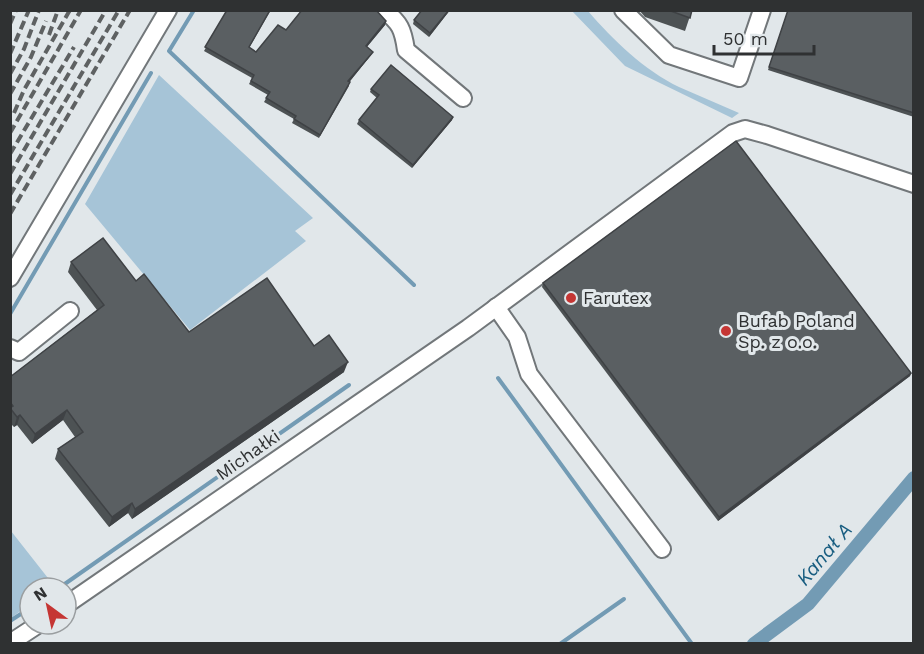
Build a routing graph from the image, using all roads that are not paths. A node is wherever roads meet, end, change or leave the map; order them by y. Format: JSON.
{"nodes":[{"id":1,"x":168,"y":10,"type":"edge"},
{"id":2,"x":384,"y":10,"type":"edge"},
{"id":3,"x":623,"y":10,"type":"edge"},
{"id":4,"x":762,"y":10,"type":"edge"},
{"id":5,"x":463,"y":98,"type":"dead end"},
{"id":6,"x":914,"y":184,"type":"edge"},
{"id":7,"x":10,"y":278,"type":"edge"},
{"id":8,"x":496,"y":307,"type":"junction"},
{"id":9,"x":70,"y":311,"type":"dead end"},
{"id":10,"x":10,"y":348,"type":"edge"},
{"id":11,"x":662,"y":549,"type":"dead end"},
{"id":12,"x":78,"y":597,"type":"edge"}],
"edges":[{"from":1,"to":7,"type":"street"},
{"from":2,"to":5,"type":"street"},
{"from":3,"to":4,"type":"street"},
{"from":6,"to":8,"type":"street","name":"Michałki"},
{"from":8,"to":11,"type":"street"},
{"from":8,"to":12,"type":"street","name":"Michałki"},
{"from":9,"to":10,"type":"street"}]}
